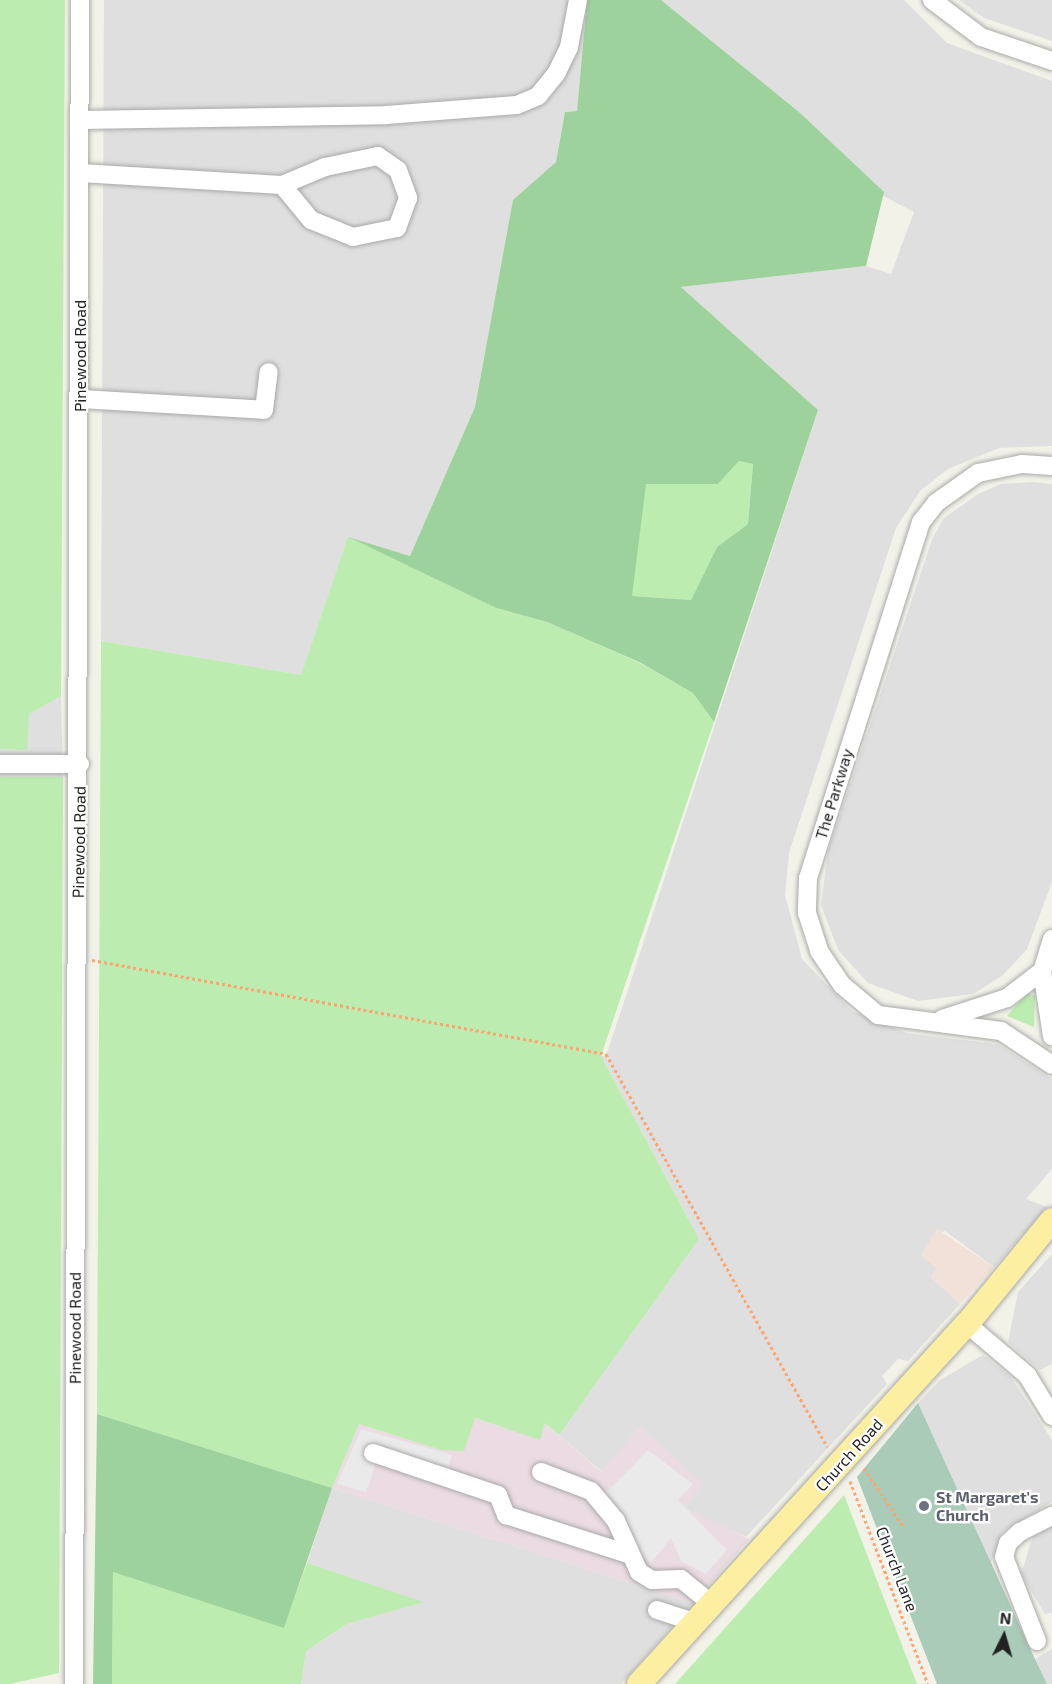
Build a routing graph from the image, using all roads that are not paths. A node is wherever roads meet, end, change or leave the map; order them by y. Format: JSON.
{"nodes":[{"id":1,"x":80,"y":0,"type":"edge"},
{"id":2,"x":578,"y":0,"type":"edge"},
{"id":3,"x":932,"y":0,"type":"edge"},
{"id":4,"x":1052,"y":61,"type":"edge"},
{"id":5,"x":80,"y":120,"type":"junction"},
{"id":6,"x":80,"y":173,"type":"junction"},
{"id":7,"x":282,"y":185,"type":"junction"},
{"id":8,"x":269,"y":372,"type":"dead end"},
{"id":9,"x":81,"y":399,"type":"junction"},
{"id":10,"x":1052,"y":466,"type":"edge"},
{"id":11,"x":0,"y":764,"type":"edge"},
{"id":12,"x":80,"y":764,"type":"junction"},
{"id":13,"x":1052,"y":939,"type":"edge"},
{"id":14,"x":1042,"y":971,"type":"junction"},
{"id":15,"x":921,"y":1024,"type":"junction"},
{"id":16,"x":1052,"y":1036,"type":"edge"},
{"id":17,"x":1052,"y":1065,"type":"edge"},
{"id":18,"x":1052,"y":1220,"type":"edge"},
{"id":19,"x":967,"y":1324,"type":"junction"},
{"id":20,"x":1052,"y":1416,"type":"edge"},
{"id":21,"x":373,"y":1454,"type":"dead end"},
{"id":22,"x":541,"y":1472,"type":"dead end"},
{"id":23,"x":1052,"y":1516,"type":"edge"},
{"id":24,"x":631,"y":1556,"type":"junction"},
{"id":25,"x":711,"y":1603,"type":"junction"},
{"id":26,"x":657,"y":1610,"type":"dead end"},
{"id":27,"x":694,"y":1622,"type":"junction"},
{"id":28,"x":1038,"y":1633,"type":"dead end"},
{"id":29,"x":74,"y":1684,"type":"edge"},
{"id":30,"x":639,"y":1684,"type":"edge"}],
"edges":[{"from":1,"to":5,"type":"street","name":"Pinewood Road"},
{"from":2,"to":5,"type":"street"},
{"from":3,"to":4,"type":"street"},
{"from":5,"to":6,"type":"street","name":"Pinewood Road"},
{"from":6,"to":7,"type":"street"},
{"from":6,"to":9,"type":"street","name":"Pinewood Road"},
{"from":7,"to":7,"type":"street"},
{"from":8,"to":9,"type":"street"},
{"from":9,"to":12,"type":"street","name":"Pinewood Road"},
{"from":10,"to":15,"type":"street","name":"The Parkway"},
{"from":11,"to":12,"type":"street"},
{"from":12,"to":29,"type":"street","name":"Pinewood Road"},
{"from":13,"to":14,"type":"street"},
{"from":14,"to":15,"type":"street"},
{"from":14,"to":16,"type":"street"},
{"from":15,"to":17,"type":"street","name":"The Parkway"},
{"from":18,"to":19,"type":"main road","name":"Church Road"},
{"from":19,"to":20,"type":"street"},
{"from":19,"to":25,"type":"main road","name":"Church Road"},
{"from":21,"to":24,"type":"street"},
{"from":22,"to":24,"type":"street"},
{"from":23,"to":28,"type":"street"},
{"from":24,"to":25,"type":"street"},
{"from":25,"to":27,"type":"main road","name":"Church Road"},
{"from":26,"to":27,"type":"street"},
{"from":27,"to":30,"type":"main road","name":"Church Road"}]}
